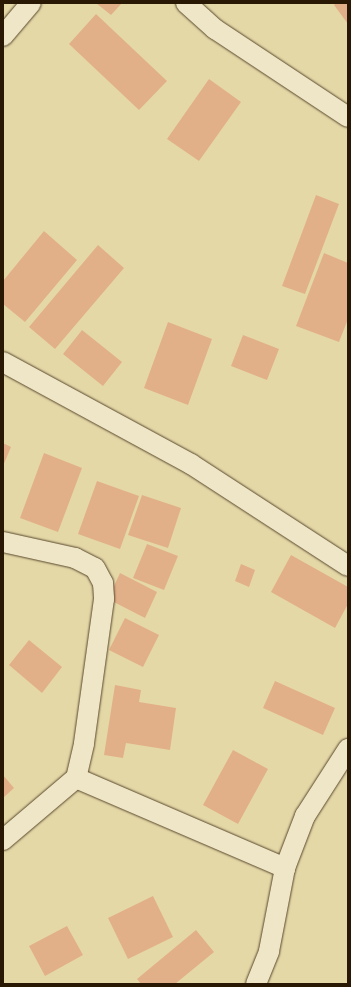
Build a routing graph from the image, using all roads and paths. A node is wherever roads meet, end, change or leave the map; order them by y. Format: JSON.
{"nodes":[{"id":1,"x":31,"y":3,"type":"edge"},
{"id":2,"x":186,"y":3,"type":"edge"},
{"id":3,"x":3,"y":36,"type":"edge"},
{"id":4,"x":348,"y":117,"type":"edge"},
{"id":5,"x":3,"y":362,"type":"edge"},
{"id":6,"x":3,"y":542,"type":"edge"},
{"id":7,"x":348,"y":566,"type":"edge"},
{"id":8,"x":348,"y":749,"type":"edge"},
{"id":9,"x":76,"y":778,"type":"junction"},
{"id":10,"x":3,"y":840,"type":"edge"},
{"id":11,"x":285,"y":868,"type":"junction"},
{"id":12,"x":256,"y":984,"type":"edge"}],
"edges":[{"from":1,"to":3,"type":"street"},
{"from":2,"to":4,"type":"street"},
{"from":5,"to":7,"type":"street"},
{"from":6,"to":9,"type":"street"},
{"from":8,"to":11,"type":"street"},
{"from":9,"to":10,"type":"street"},
{"from":9,"to":11,"type":"street"},
{"from":11,"to":12,"type":"street"}]}
